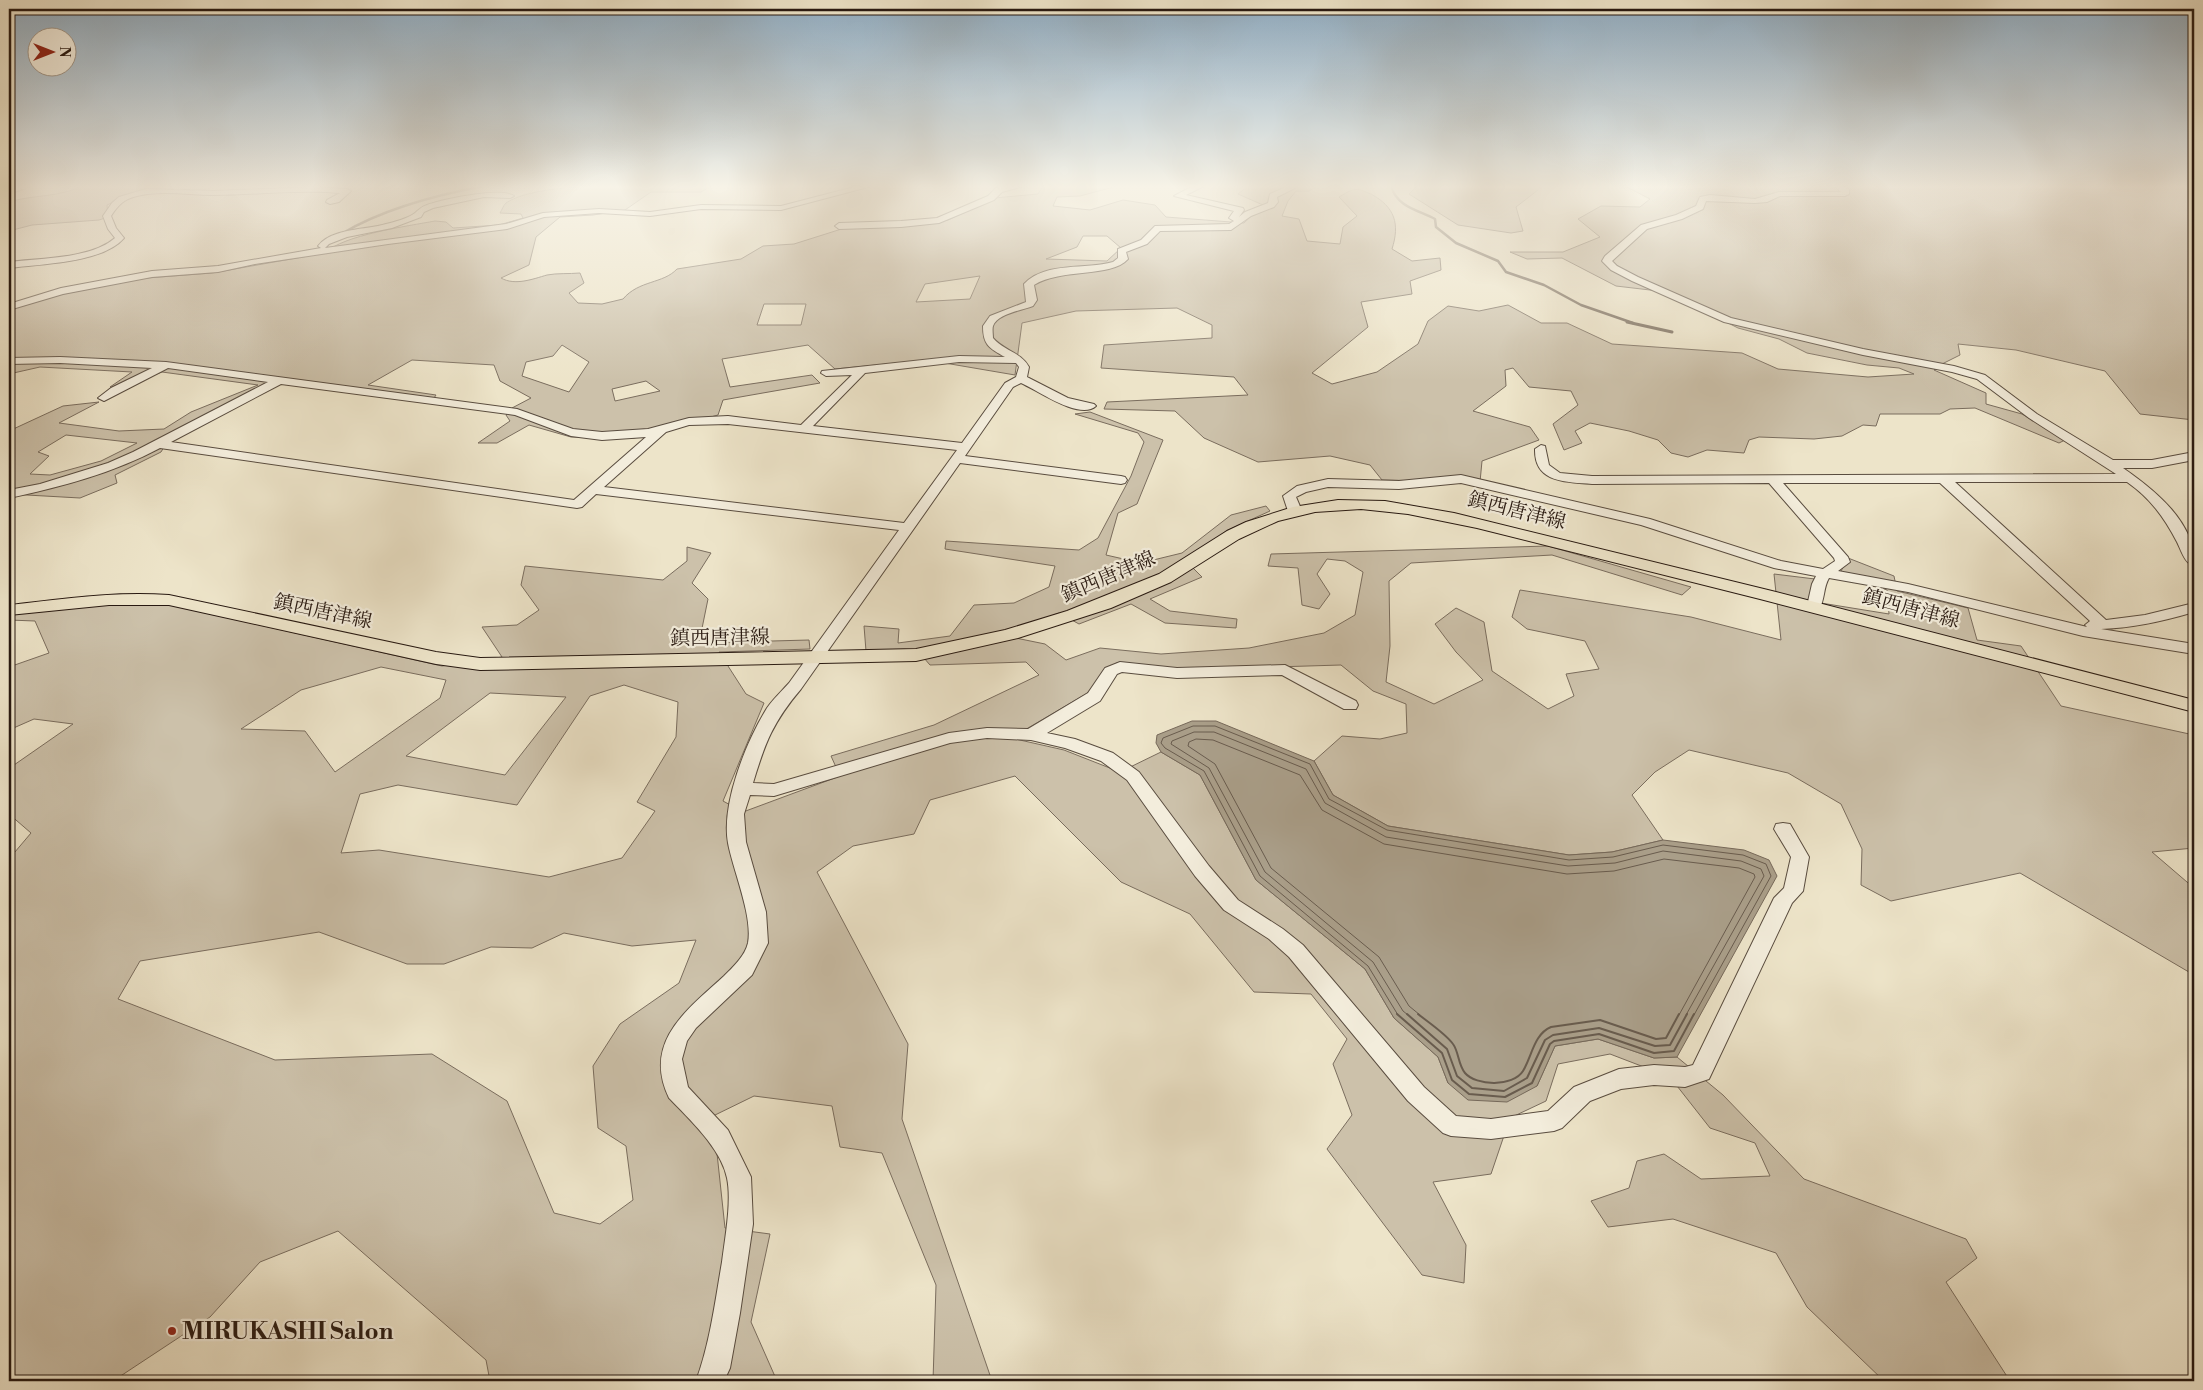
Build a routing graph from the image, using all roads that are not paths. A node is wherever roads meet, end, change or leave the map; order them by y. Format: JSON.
{"nodes":[{"id":1,"x":95,"y":251,"type":"edge"},
{"id":2,"x":322,"y":251,"type":"edge"},
{"id":3,"x":1121,"y":251,"type":"edge"},
{"id":4,"x":1615,"y":251,"type":"edge"},
{"id":5,"x":9,"y":265,"type":"edge"},
{"id":6,"x":9,"y":307,"type":"edge"},
{"id":7,"x":1020,"y":360,"type":"junction"},
{"id":8,"x":9,"y":361,"type":"edge"},
{"id":9,"x":166,"y":365,"type":"junction"},
{"id":10,"x":857,"y":371,"type":"junction"},
{"id":11,"x":826,"y":373,"type":"dead end"},
{"id":12,"x":280,"y":380,"type":"junction"},
{"id":13,"x":1021,"y":380,"type":"junction"},
{"id":14,"x":104,"y":398,"type":"dead end"},
{"id":15,"x":1090,"y":406,"type":"dead end"},
{"id":16,"x":804,"y":428,"type":"junction"},
{"id":17,"x":661,"y":430,"type":"junction"},
{"id":18,"x":158,"y":444,"type":"junction"},
{"id":19,"x":1541,"y":449,"type":"dead end"},
{"id":20,"x":961,"y":453,"type":"junction"},
{"id":21,"x":2194,"y":456,"type":"edge"},
{"id":22,"x":2110,"y":464,"type":"junction"},
{"id":23,"x":1944,"y":478,"type":"junction"},
{"id":24,"x":2131,"y":478,"type":"junction"},
{"id":25,"x":1772,"y":479,"type":"junction"},
{"id":26,"x":1121,"y":480,"type":"dead end"},
{"id":27,"x":594,"y":490,"type":"junction"},
{"id":28,"x":9,"y":494,"type":"edge"},
{"id":29,"x":1295,"y":511,"type":"junction"},
{"id":30,"x":907,"y":527,"type":"junction"},
{"id":31,"x":2194,"y":562,"type":"edge"},
{"id":32,"x":1824,"y":574,"type":"junction"},
{"id":33,"x":1814,"y":606,"type":"junction"},
{"id":34,"x":2194,"y":607,"type":"edge"},
{"id":35,"x":9,"y":610,"type":"edge"},
{"id":36,"x":2058,"y":625,"type":"junction"},
{"id":37,"x":2103,"y":625,"type":"junction"},
{"id":38,"x":2194,"y":649,"type":"edge"},
{"id":39,"x":815,"y":658,"type":"junction"},
{"id":40,"x":1350,"y":705,"type":"dead end"},
{"id":41,"x":2194,"y":706,"type":"edge"},
{"id":42,"x":1031,"y":735,"type":"junction"},
{"id":43,"x":741,"y":789,"type":"junction"},
{"id":44,"x":1783,"y":829,"type":"dead end"},
{"id":45,"x":710,"y":1381,"type":"edge"}],
"edges":[{"from":1,"to":5,"type":"street"},
{"from":2,"to":6,"type":"street"},
{"from":3,"to":7,"type":"street"},
{"from":4,"to":22,"type":"street"},
{"from":7,"to":10,"type":"street"},
{"from":7,"to":13,"type":"street"},
{"from":8,"to":9,"type":"street"},
{"from":9,"to":12,"type":"street"},
{"from":9,"to":14,"type":"street"},
{"from":10,"to":11,"type":"street"},
{"from":10,"to":16,"type":"street"},
{"from":12,"to":17,"type":"street"},
{"from":12,"to":18,"type":"street"},
{"from":13,"to":15,"type":"street"},
{"from":13,"to":20,"type":"street"},
{"from":16,"to":17,"type":"street"},
{"from":16,"to":20,"type":"street"},
{"from":17,"to":27,"type":"street"},
{"from":18,"to":27,"type":"street"},
{"from":18,"to":28,"type":"street"},
{"from":19,"to":25,"type":"street"},
{"from":20,"to":26,"type":"street"},
{"from":20,"to":30,"type":"street"},
{"from":21,"to":22,"type":"street"},
{"from":22,"to":24,"type":"street"},
{"from":23,"to":24,"type":"street"},
{"from":23,"to":25,"type":"street"},
{"from":23,"to":37,"type":"street"},
{"from":24,"to":31,"type":"street"},
{"from":25,"to":32,"type":"street"},
{"from":27,"to":30,"type":"street"},
{"from":29,"to":32,"type":"street"},
{"from":29,"to":33,"type":"main road","name":"鎮西唐津線"},
{"from":29,"to":39,"type":"main road","name":"鎮西唐津線"},
{"from":30,"to":39,"type":"street"},
{"from":32,"to":33,"type":"street"},
{"from":32,"to":36,"type":"street"},
{"from":33,"to":41,"type":"main road","name":"鎮西唐津線"},
{"from":34,"to":37,"type":"street"},
{"from":35,"to":39,"type":"main road","name":"鎮西唐津線"},
{"from":36,"to":37,"type":"street"},
{"from":36,"to":38,"type":"street"},
{"from":39,"to":43,"type":"street"},
{"from":40,"to":42,"type":"street"},
{"from":42,"to":43,"type":"street"},
{"from":42,"to":44,"type":"street"},
{"from":43,"to":45,"type":"street"}]}
